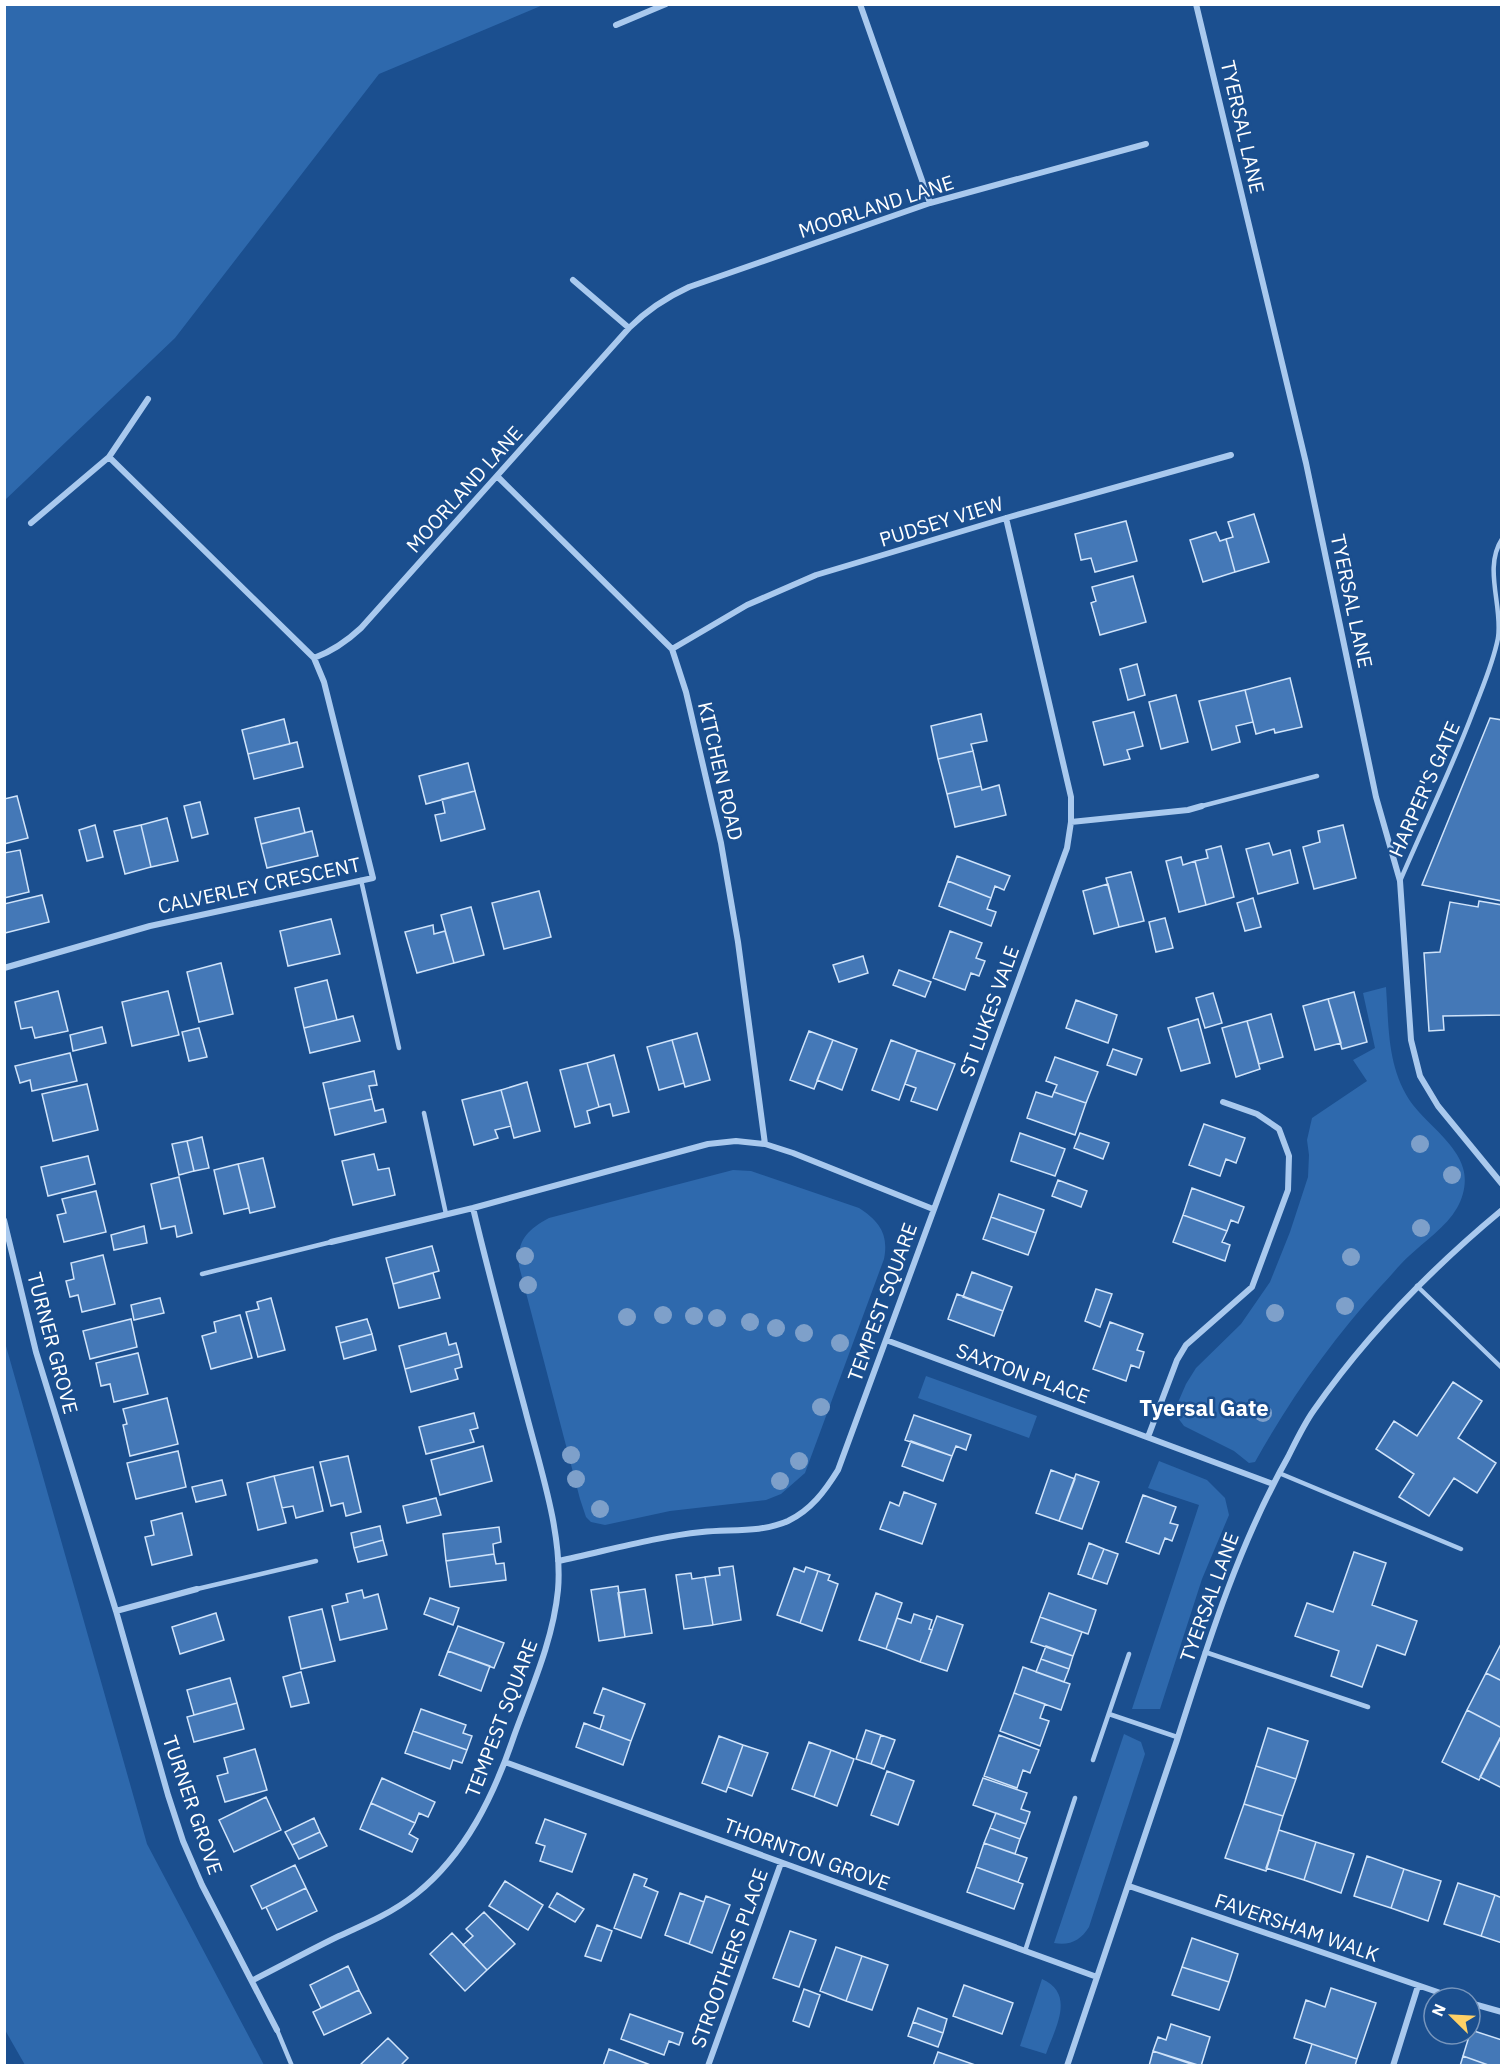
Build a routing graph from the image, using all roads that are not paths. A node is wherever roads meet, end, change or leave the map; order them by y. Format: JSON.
{"nodes":[{"id":1,"x":666,"y":4,"type":"edge"},
{"id":2,"x":860,"y":4,"type":"edge"},
{"id":3,"x":1196,"y":4,"type":"edge"},
{"id":4,"x":616,"y":25,"type":"dead end"},
{"id":5,"x":1146,"y":144,"type":"dead end"},
{"id":6,"x":930,"y":202,"type":"junction"},
{"id":7,"x":573,"y":279,"type":"dead end"},
{"id":8,"x":629,"y":328,"type":"junction"},
{"id":9,"x":148,"y":399,"type":"dead end"},
{"id":10,"x":1231,"y":455,"type":"dead end"},
{"id":11,"x":109,"y":457,"type":"junction"},
{"id":12,"x":498,"y":477,"type":"junction"},
{"id":13,"x":1006,"y":518,"type":"junction"},
{"id":14,"x":31,"y":523,"type":"dead end"},
{"id":15,"x":1502,"y":539,"type":"edge"},
{"id":16,"x":672,"y":649,"type":"junction"},
{"id":17,"x":314,"y":658,"type":"junction"},
{"id":18,"x":1317,"y":776,"type":"dead end"},
{"id":19,"x":1202,"y":806,"type":"joint"},
{"id":20,"x":1071,"y":822,"type":"junction"},
{"id":21,"x":361,"y":880,"type":"junction"},
{"id":22,"x":1400,"y":881,"type":"junction"},
{"id":23,"x":4,"y":968,"type":"edge"},
{"id":24,"x":399,"y":1048,"type":"dead end"},
{"id":25,"x":1223,"y":1102,"type":"dead end"},
{"id":26,"x":424,"y":1113,"type":"dead end"},
{"id":27,"x":765,"y":1144,"type":"junction"},
{"id":28,"x":1502,"y":1184,"type":"edge"},
{"id":29,"x":473,"y":1208,"type":"junction"},
{"id":30,"x":933,"y":1209,"type":"junction"},
{"id":31,"x":1502,"y":1210,"type":"edge"},
{"id":32,"x":447,"y":1214,"type":"junction"},
{"id":33,"x":4,"y":1220,"type":"edge"},
{"id":34,"x":331,"y":1242,"type":"joint"},
{"id":35,"x":202,"y":1274,"type":"dead end"},
{"id":36,"x":1417,"y":1286,"type":"junction"},
{"id":37,"x":886,"y":1340,"type":"junction"},
{"id":38,"x":1502,"y":1368,"type":"edge"},
{"id":39,"x":1148,"y":1437,"type":"junction"},
{"id":40,"x":1279,"y":1473,"type":"junction"},
{"id":41,"x":1273,"y":1484,"type":"junction"},
{"id":42,"x":1461,"y":1549,"type":"dead end"},
{"id":43,"x":316,"y":1561,"type":"dead end"},
{"id":44,"x":558,"y":1561,"type":"junction"},
{"id":45,"x":196,"y":1589,"type":"joint"},
{"id":46,"x":116,"y":1611,"type":"junction"},
{"id":47,"x":1205,"y":1652,"type":"junction"},
{"id":48,"x":1129,"y":1654,"type":"dead end"},
{"id":49,"x":1368,"y":1707,"type":"dead end"},
{"id":50,"x":1109,"y":1714,"type":"junction"},
{"id":51,"x":1178,"y":1737,"type":"junction"},
{"id":52,"x":1093,"y":1760,"type":"dead end"},
{"id":53,"x":505,"y":1762,"type":"junction"},
{"id":54,"x":1075,"y":1798,"type":"dead end"},
{"id":55,"x":781,"y":1863,"type":"junction"},
{"id":56,"x":1129,"y":1886,"type":"junction"},
{"id":57,"x":1025,"y":1951,"type":"junction"},
{"id":58,"x":1097,"y":1977,"type":"junction"},
{"id":59,"x":253,"y":1980,"type":"junction"},
{"id":60,"x":1418,"y":1986,"type":"junction"},
{"id":61,"x":1422,"y":1987,"type":"edge"},
{"id":62,"x":1482,"y":2006,"type":"edge"},
{"id":63,"x":1502,"y":2012,"type":"edge"},
{"id":64,"x":278,"y":2030,"type":"joint"},
{"id":65,"x":292,"y":2066,"type":"edge"},
{"id":66,"x":708,"y":2066,"type":"edge"},
{"id":67,"x":1067,"y":2066,"type":"edge"},
{"id":68,"x":1393,"y":2066,"type":"edge"}],
"edges":[{"from":1,"to":4,"type":"street"},
{"from":2,"to":6,"type":"street"},
{"from":3,"to":22,"type":"street","name":"TYERSAL LANE"},
{"from":5,"to":6,"type":"street","name":"MOORLAND LANE"},
{"from":6,"to":8,"type":"street","name":"MOORLAND LANE"},
{"from":7,"to":8,"type":"street"},
{"from":8,"to":12,"type":"street","name":"MOORLAND LANE"},
{"from":9,"to":11,"type":"street"},
{"from":10,"to":13,"type":"street","name":"PUDSEY VIEW"},
{"from":11,"to":14,"type":"street"},
{"from":11,"to":17,"type":"street","name":"CALVERLEY CRESCENT"},
{"from":12,"to":16,"type":"street","name":"KITCHEN ROAD"},
{"from":12,"to":17,"type":"street","name":"MOORLAND LANE"},
{"from":13,"to":16,"type":"street","name":"PUDSEY VIEW"},
{"from":13,"to":20,"type":"street","name":"ST LUKES VALE"},
{"from":15,"to":22,"type":"lane","name":"HARPER'S GATE"},
{"from":16,"to":27,"type":"street","name":"KITCHEN ROAD"},
{"from":17,"to":21,"type":"street","name":"CALVERLEY CRESCENT"},
{"from":18,"to":19,"type":"lane"},
{"from":19,"to":20,"type":"street"},
{"from":20,"to":30,"type":"street","name":"ST LUKES VALE"},
{"from":21,"to":23,"type":"street","name":"CALVERLEY CRESCENT"},
{"from":21,"to":24,"type":"lane"},
{"from":22,"to":28,"type":"street","name":"TYERSAL LANE"},
{"from":25,"to":39,"type":"street"},
{"from":26,"to":32,"type":"lane"},
{"from":27,"to":29,"type":"street","name":"TEMPEST SQUARE"},
{"from":27,"to":30,"type":"street","name":"TEMPEST SQUARE"},
{"from":29,"to":32,"type":"street","name":"TEMPEST SQUARE"},
{"from":29,"to":44,"type":"street","name":"TEMPEST SQUARE"},
{"from":30,"to":37,"type":"street","name":"TEMPEST SQUARE"},
{"from":31,"to":36,"type":"street","name":"TYERSAL LANE"},
{"from":32,"to":34,"type":"street","name":"TEMPEST SQUARE"},
{"from":33,"to":46,"type":"street","name":"TURNER GROVE"},
{"from":34,"to":35,"type":"lane"},
{"from":36,"to":38,"type":"lane"},
{"from":36,"to":40,"type":"street","name":"TYERSAL LANE"},
{"from":37,"to":39,"type":"street","name":"SAXTON PLACE"},
{"from":37,"to":44,"type":"street","name":"TEMPEST SQUARE"},
{"from":39,"to":41,"type":"street","name":"SAXTON PLACE"},
{"from":40,"to":41,"type":"street","name":"TYERSAL LANE"},
{"from":40,"to":42,"type":"lane"},
{"from":41,"to":47,"type":"street","name":"TYERSAL LANE"},
{"from":43,"to":45,"type":"lane"},
{"from":44,"to":53,"type":"street","name":"TEMPEST SQUARE"},
{"from":45,"to":46,"type":"street"},
{"from":46,"to":59,"type":"street","name":"TURNER GROVE"},
{"from":47,"to":49,"type":"lane"},
{"from":47,"to":51,"type":"street","name":"TYERSAL LANE"},
{"from":48,"to":50,"type":"lane"},
{"from":50,"to":51,"type":"lane"},
{"from":50,"to":52,"type":"lane"},
{"from":51,"to":56,"type":"street","name":"TYERSAL LANE"},
{"from":53,"to":55,"type":"street","name":"THORNTON GROVE"},
{"from":53,"to":59,"type":"street","name":"TEMPEST SQUARE"},
{"from":54,"to":57,"type":"lane"},
{"from":55,"to":57,"type":"street","name":"THORNTON GROVE"},
{"from":55,"to":66,"type":"street","name":"STROOTHERS PLACE"},
{"from":56,"to":58,"type":"street","name":"TYERSAL LANE"},
{"from":56,"to":60,"type":"street","name":"FAVERSHAM WALK"},
{"from":57,"to":58,"type":"street","name":"THORNTON GROVE"},
{"from":58,"to":67,"type":"street","name":"TYERSAL LANE"},
{"from":59,"to":64,"type":"street","name":"TURNER GROVE"},
{"from":60,"to":61,"type":"street","name":"FAVERSHAM WALK"},
{"from":60,"to":68,"type":"street"},
{"from":62,"to":63,"type":"street"},
{"from":64,"to":65,"type":"lane","name":"TURNER GROVE"}]}
